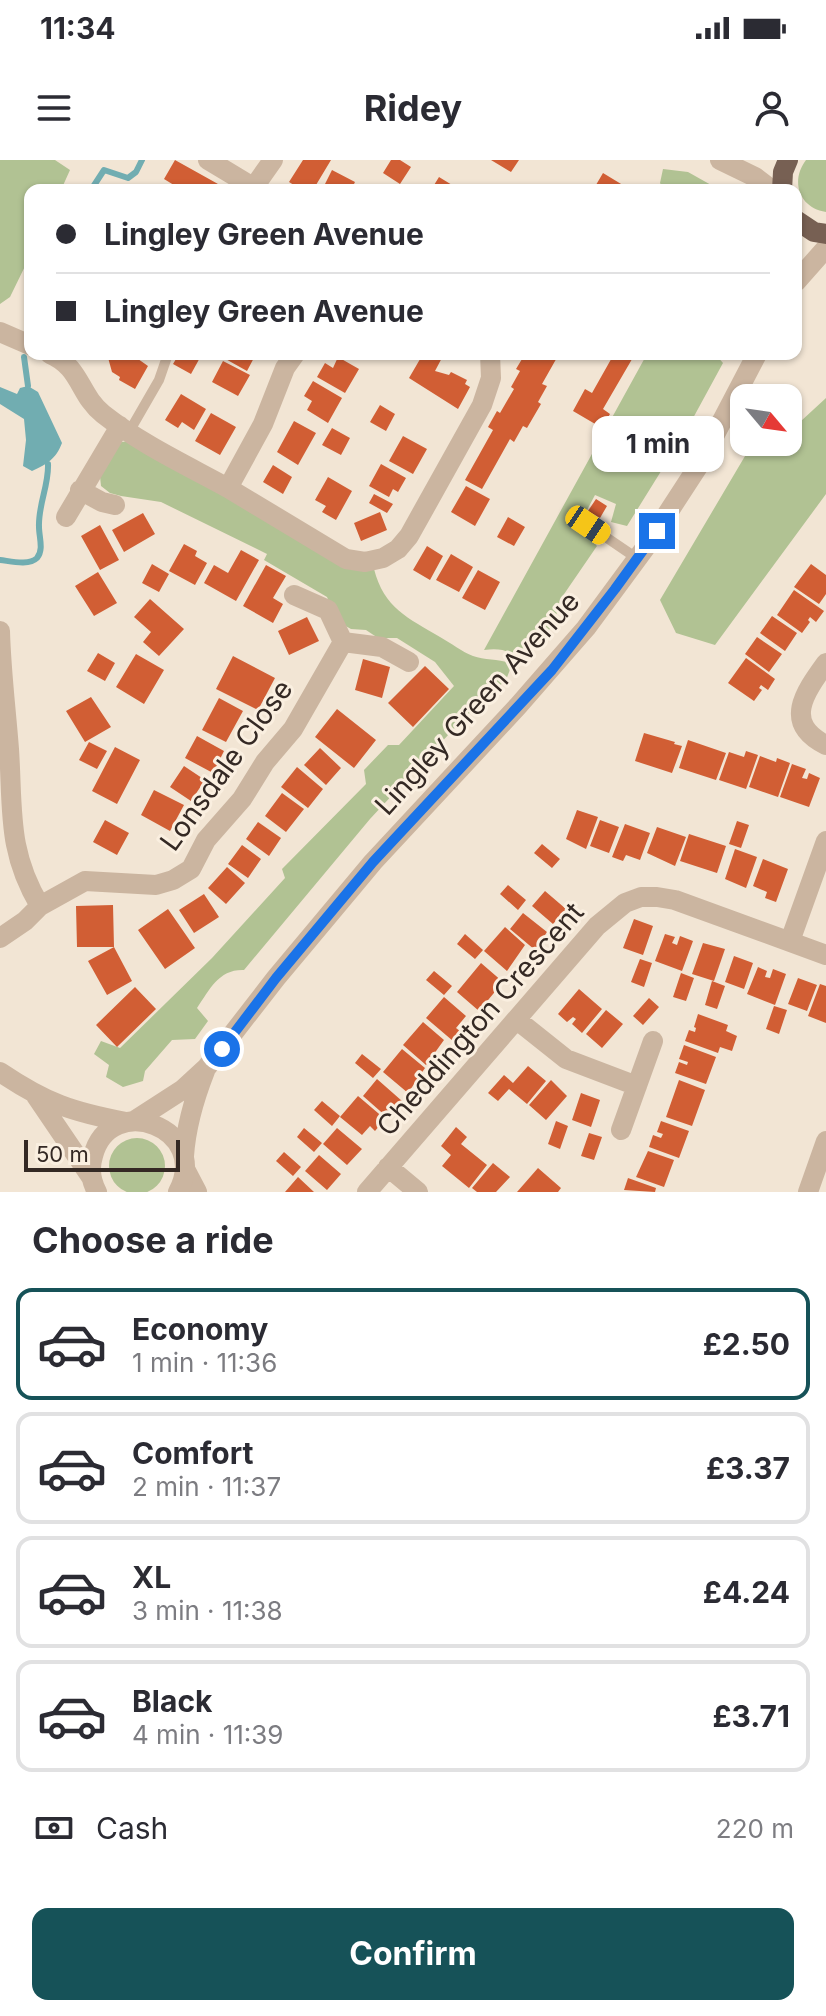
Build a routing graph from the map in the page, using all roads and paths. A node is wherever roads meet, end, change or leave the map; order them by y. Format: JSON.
{"nodes":[{"id":1,"x":208,"y":160,"type":"edge"},
{"id":2,"x":273,"y":160,"type":"edge"},
{"id":3,"x":720,"y":160,"type":"edge"},
{"id":4,"x":788,"y":160,"type":"edge"},
{"id":5,"x":248,"y":184,"type":"edge"},
{"id":6,"x":259,"y":184,"type":"edge"},
{"id":7,"x":764,"y":184,"type":"edge"},
{"id":8,"x":782,"y":184,"type":"edge"},
{"id":9,"x":802,"y":224,"type":"edge"},
{"id":10,"x":826,"y":234,"type":"edge"},
{"id":11,"x":826,"y":248,"type":"edge"},
{"id":12,"x":802,"y":275,"type":"edge"},
{"id":13,"x":0,"y":332,"type":"edge"},
{"id":14,"x":24,"y":342,"type":"edge"},
{"id":15,"x":60,"y":360,"type":"edge"},
{"id":16,"x":166,"y":360,"type":"edge"},
{"id":17,"x":291,"y":360,"type":"edge"},
{"id":18,"x":490,"y":360,"type":"edge"},
{"id":19,"x":754,"y":360,"type":"edge"},
{"id":20,"x":124,"y":429,"type":"junction"},
{"id":21,"x":228,"y":488,"type":"junction"},
{"id":22,"x":80,"y":490,"type":"junction"},
{"id":23,"x":115,"y":505,"type":"dead end"},
{"id":24,"x":66,"y":517,"type":"dead end"},
{"id":25,"x":592,"y":519,"type":"dead end"},
{"id":26,"x":638,"y":559,"type":"junction"},
{"id":27,"x":294,"y":595,"type":"dead end"},
{"id":28,"x":0,"y":631,"type":"edge"},
{"id":29,"x":343,"y":642,"type":"junction"},
{"id":30,"x":409,"y":662,"type":"dead end"},
{"id":31,"x":826,"y":663,"type":"edge"},
{"id":32,"x":826,"y":745,"type":"edge"},
{"id":33,"x":826,"y":841,"type":"edge"},
{"id":34,"x":40,"y":906,"type":"junction"},
{"id":35,"x":0,"y":938,"type":"edge"},
{"id":36,"x":790,"y":941,"type":"junction"},
{"id":37,"x":826,"y":955,"type":"edge"},
{"id":38,"x":517,"y":1020,"type":"junction"},
{"id":39,"x":653,"y":1041,"type":"dead end"},
{"id":40,"x":207,"y":1067,"type":"junction"},
{"id":41,"x":0,"y":1072,"type":"edge"},
{"id":42,"x":637,"y":1086,"type":"junction"},
{"id":43,"x":36,"y":1096,"type":"junction"},
{"id":44,"x":130,"y":1122,"type":"junction"},
{"id":45,"x":621,"y":1130,"type":"dead end"},
{"id":46,"x":824,"y":1151,"type":"edge"},
{"id":47,"x":184,"y":1164,"type":"junction"},
{"id":48,"x":388,"y":1167,"type":"junction"},
{"id":49,"x":94,"y":1187,"type":"edge"},
{"id":50,"x":178,"y":1192,"type":"edge"},
{"id":51,"x":197,"y":1192,"type":"edge"},
{"id":52,"x":367,"y":1192,"type":"edge"},
{"id":53,"x":418,"y":1192,"type":"edge"},
{"id":54,"x":808,"y":1192,"type":"edge"}],
"edges":[{"from":1,"to":5,"type":"street"},
{"from":2,"to":6,"type":"street"},
{"from":3,"to":7,"type":"street"},
{"from":4,"to":8,"type":"main road"},
{"from":9,"to":10,"type":"main road"},
{"from":11,"to":12,"type":"street"},
{"from":13,"to":14,"type":"street"},
{"from":15,"to":20,"type":"street"},
{"from":16,"to":20,"type":"lane"},
{"from":17,"to":21,"type":"street"},
{"from":18,"to":21,"type":"street"},
{"from":19,"to":26,"type":"street","name":"Lingley Green Avenue"},
{"from":20,"to":21,"type":"street"},
{"from":20,"to":22,"type":"street"},
{"from":22,"to":23,"type":"street"},
{"from":22,"to":24,"type":"street"},
{"from":25,"to":26,"type":"lane"},
{"from":26,"to":40,"type":"street","name":"Lingley Green Avenue"},
{"from":27,"to":29,"type":"street"},
{"from":28,"to":34,"type":"street"},
{"from":29,"to":30,"type":"street"},
{"from":29,"to":34,"type":"street","name":"Lonsdale Close"},
{"from":31,"to":32,"type":"street"},
{"from":33,"to":36,"type":"street"},
{"from":34,"to":35,"type":"street","name":"Lonsdale Close"},
{"from":36,"to":37,"type":"street","name":"Cheddington Crescent"},
{"from":36,"to":38,"type":"street","name":"Cheddington Crescent"},
{"from":38,"to":42,"type":"street"},
{"from":38,"to":48,"type":"street","name":"Cheddington Crescent"},
{"from":39,"to":42,"type":"street"},
{"from":40,"to":44,"type":"street","name":"Lingley Green Avenue"},
{"from":40,"to":47,"type":"street","name":"Lingley Green Avenue"},
{"from":41,"to":43,"type":"street"},
{"from":42,"to":45,"type":"street"},
{"from":43,"to":44,"type":"street"},
{"from":43,"to":49,"type":"street"},
{"from":44,"to":47,"type":"street"},
{"from":44,"to":49,"type":"street","name":"Lingley Green Avenue"},
{"from":46,"to":54,"type":"street"},
{"from":47,"to":50,"type":"street","name":"Lingley Green Avenue"},
{"from":47,"to":51,"type":"street"},
{"from":48,"to":52,"type":"street","name":"Cheddington Crescent"},
{"from":48,"to":53,"type":"street"}]}
